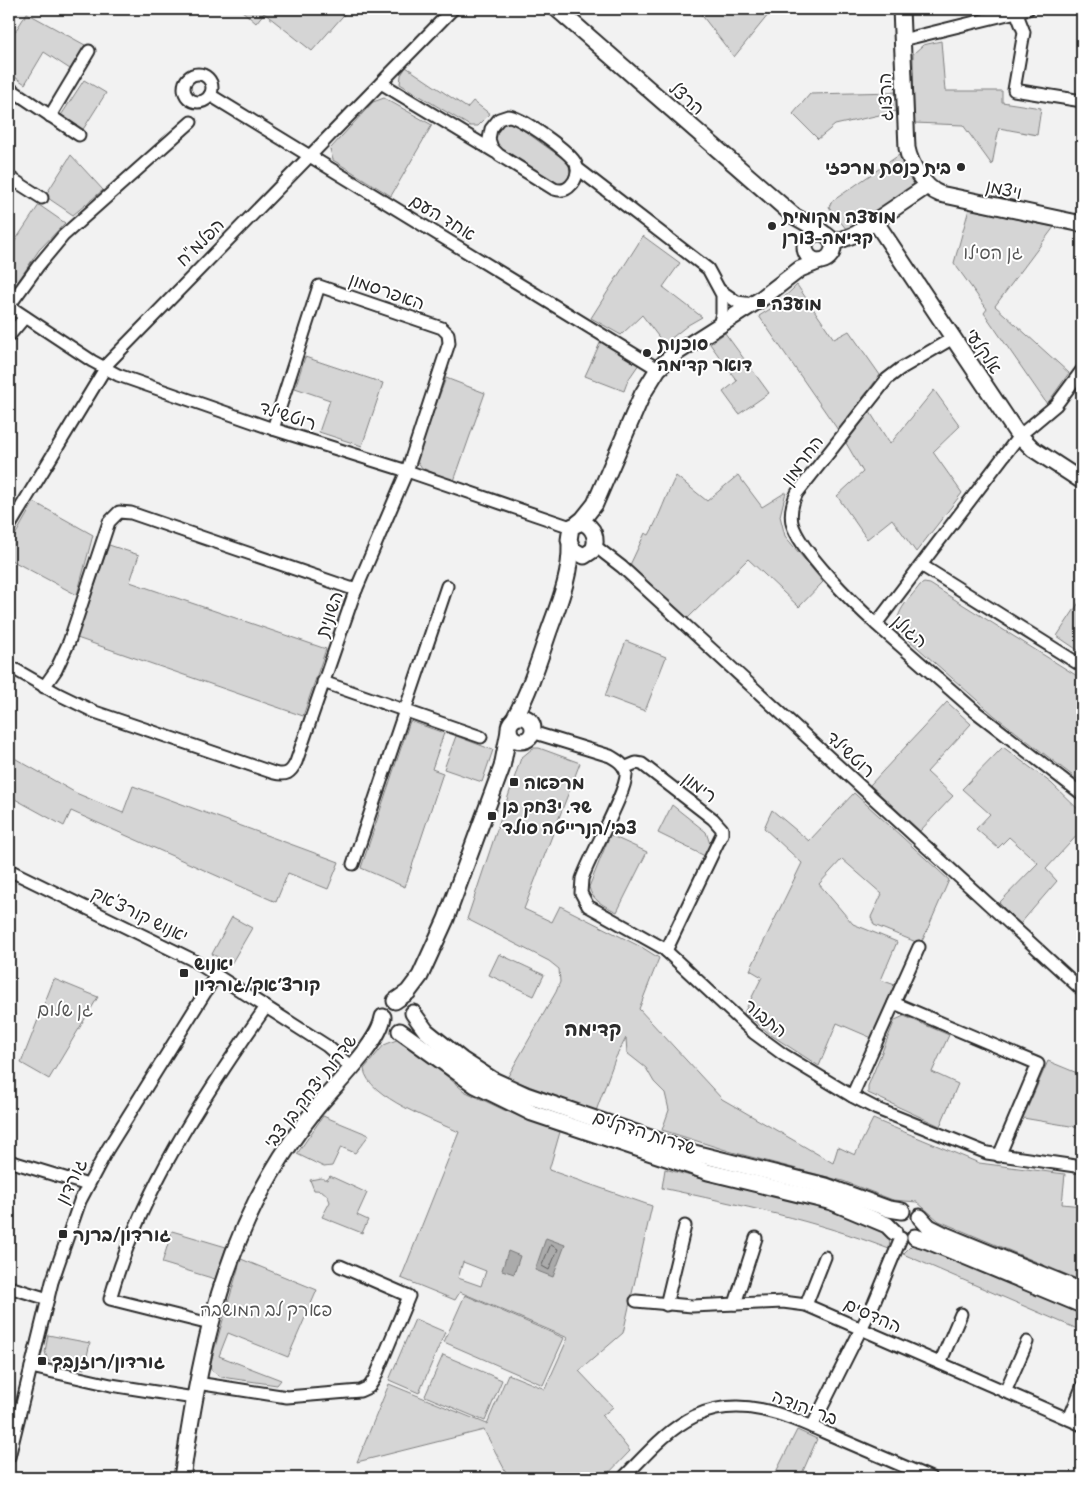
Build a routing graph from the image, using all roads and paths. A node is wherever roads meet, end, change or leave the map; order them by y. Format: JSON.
{"nodes":[{"id":1,"x":435,"y":9,"type":"edge"},
{"id":2,"x":557,"y":9,"type":"edge"},
{"id":3,"x":901,"y":9,"type":"edge"},
{"id":4,"x":1020,"y":10,"type":"edge"},
{"id":5,"x":449,"y":13,"type":"edge"},
{"id":6,"x":902,"y":40,"type":"junction"},
{"id":7,"x":89,"y":51,"type":"dead end"},
{"id":8,"x":381,"y":83,"type":"junction"},
{"id":9,"x":9,"y":88,"type":"edge"},
{"id":10,"x":210,"y":95,"type":"dead end"},
{"id":11,"x":1082,"y":101,"type":"edge"},
{"id":12,"x":50,"y":116,"type":"junction"},
{"id":13,"x":191,"y":122,"type":"dead end"},
{"id":14,"x":493,"y":126,"type":"junction"},
{"id":15,"x":79,"y":135,"type":"dead end"},
{"id":16,"x":466,"y":135,"type":"junction"},
{"id":17,"x":499,"y":155,"type":"junction"},
{"id":18,"x":309,"y":156,"type":"junction"},
{"id":19,"x":577,"y":168,"type":"junction"},
{"id":20,"x":9,"y":177,"type":"edge"},
{"id":21,"x":925,"y":183,"type":"junction"},
{"id":22,"x":597,"y":184,"type":"junction"},
{"id":23,"x":570,"y":187,"type":"junction"},
{"id":24,"x":42,"y":198,"type":"dead end"},
{"id":25,"x":794,"y":216,"type":"junction"},
{"id":26,"x":875,"y":221,"type":"junction"},
{"id":27,"x":1082,"y":224,"type":"edge"},
{"id":28,"x":827,"y":238,"type":"junction"},
{"id":29,"x":804,"y":246,"type":"junction"},
{"id":30,"x":820,"y":261,"type":"junction"},
{"id":31,"x":798,"y":270,"type":"junction"},
{"id":32,"x":721,"y":292,"type":"junction"},
{"id":33,"x":753,"y":304,"type":"junction"},
{"id":34,"x":9,"y":306,"type":"edge"},
{"id":35,"x":25,"y":316,"type":"junction"},
{"id":36,"x":719,"y":326,"type":"junction"},
{"id":37,"x":9,"y":336,"type":"edge"},
{"id":38,"x":953,"y":338,"type":"junction"},
{"id":39,"x":104,"y":368,"type":"junction"},
{"id":40,"x":658,"y":369,"type":"junction"},
{"id":41,"x":1082,"y":370,"type":"edge"},
{"id":42,"x":273,"y":429,"type":"junction"},
{"id":43,"x":1020,"y":436,"type":"junction"},
{"id":44,"x":407,"y":471,"type":"junction"},
{"id":45,"x":1082,"y":481,"type":"edge"},
{"id":46,"x":594,"y":504,"type":"junction"},
{"id":47,"x":574,"y":525,"type":"junction"},
{"id":48,"x":9,"y":527,"type":"edge"},
{"id":49,"x":593,"y":530,"type":"junction"},
{"id":50,"x":570,"y":545,"type":"junction"},
{"id":51,"x":591,"y":551,"type":"junction"},
{"id":52,"x":921,"y":565,"type":"junction"},
{"id":53,"x":447,"y":586,"type":"dead end"},
{"id":54,"x":564,"y":588,"type":"junction"},
{"id":55,"x":356,"y":590,"type":"junction"},
{"id":56,"x":876,"y":624,"type":"junction"},
{"id":57,"x":9,"y":666,"type":"edge"},
{"id":58,"x":1082,"y":666,"type":"edge"},
{"id":59,"x":323,"y":682,"type":"junction"},
{"id":60,"x":44,"y":687,"type":"junction"},
{"id":61,"x":530,"y":687,"type":"junction"},
{"id":62,"x":405,"y":711,"type":"junction"},
{"id":63,"x":515,"y":717,"type":"junction"},
{"id":64,"x":508,"y":731,"type":"junction"},
{"id":65,"x":530,"y":732,"type":"junction"},
{"id":66,"x":481,"y":737,"type":"dead end"},
{"id":67,"x":502,"y":767,"type":"junction"},
{"id":68,"x":624,"y":768,"type":"junction"},
{"id":69,"x":1082,"y":794,"type":"edge"},
{"id":70,"x":354,"y":864,"type":"dead end"},
{"id":71,"x":9,"y":870,"type":"edge"},
{"id":72,"x":918,"y":948,"type":"dead end"},
{"id":73,"x":666,"y":951,"type":"junction"},
{"id":74,"x":422,"y":972,"type":"junction"},
{"id":75,"x":216,"y":975,"type":"junction"},
{"id":76,"x":1082,"y":990,"type":"edge"},
{"id":77,"x":395,"y":1001,"type":"junction"},
{"id":78,"x":894,"y":1003,"type":"junction"},
{"id":79,"x":266,"y":1007,"type":"junction"},
{"id":80,"x":413,"y":1012,"type":"junction"},
{"id":81,"x":383,"y":1017,"type":"junction"},
{"id":82,"x":397,"y":1031,"type":"junction"},
{"id":83,"x":373,"y":1040,"type":"junction"},
{"id":84,"x":351,"y":1067,"type":"junction"},
{"id":85,"x":852,"y":1096,"type":"junction"},
{"id":86,"x":999,"y":1156,"type":"junction"},
{"id":87,"x":9,"y":1161,"type":"edge"},
{"id":88,"x":1082,"y":1167,"type":"edge"},
{"id":89,"x":88,"y":1185,"type":"junction"},
{"id":90,"x":902,"y":1211,"type":"junction"},
{"id":91,"x":920,"y":1217,"type":"junction"},
{"id":92,"x":685,"y":1226,"type":"dead end"},
{"id":93,"x":904,"y":1236,"type":"junction"},
{"id":94,"x":756,"y":1238,"type":"dead end"},
{"id":95,"x":825,"y":1257,"type":"dead end"},
{"id":96,"x":340,"y":1266,"type":"dead end"},
{"id":97,"x":9,"y":1287,"type":"edge"},
{"id":98,"x":1082,"y":1291,"type":"edge"},
{"id":99,"x":48,"y":1299,"type":"junction"},
{"id":100,"x":636,"y":1302,"type":"dead end"},
{"id":101,"x":666,"y":1304,"type":"junction"},
{"id":102,"x":735,"y":1304,"type":"junction"},
{"id":103,"x":806,"y":1305,"type":"junction"},
{"id":104,"x":1082,"y":1305,"type":"edge"},
{"id":105,"x":961,"y":1314,"type":"dead end"},
{"id":106,"x":210,"y":1324,"type":"junction"},
{"id":107,"x":861,"y":1328,"type":"junction"},
{"id":108,"x":1027,"y":1342,"type":"dead end"},
{"id":109,"x":940,"y":1363,"type":"junction"},
{"id":110,"x":31,"y":1367,"type":"junction"},
{"id":111,"x":1082,"y":1387,"type":"edge"},
{"id":112,"x":195,"y":1390,"type":"junction"},
{"id":113,"x":1006,"y":1392,"type":"junction"},
{"id":114,"x":1069,"y":1419,"type":"junction"},
{"id":115,"x":1082,"y":1425,"type":"edge"},
{"id":116,"x":812,"y":1427,"type":"junction"},
{"id":117,"x":9,"y":1457,"type":"edge"},
{"id":118,"x":182,"y":1478,"type":"edge"},
{"id":119,"x":624,"y":1478,"type":"edge"},
{"id":120,"x":931,"y":1478,"type":"edge"}],
"edges":[{"from":1,"to":5,"type":"street"},
{"from":2,"to":25,"type":"street","name":"הרצל"},
{"from":3,"to":6,"type":"street","name":"הרצוג"},
{"from":4,"to":6,"type":"street"},
{"from":4,"to":11,"type":"street"},
{"from":5,"to":8,"type":"street","name":"הפלמ\"ח"},
{"from":6,"to":21,"type":"street","name":"הרצוג"},
{"from":7,"to":12,"type":"street"},
{"from":8,"to":16,"type":"street"},
{"from":8,"to":18,"type":"street","name":"הפלמ\"ח"},
{"from":9,"to":12,"type":"street"},
{"from":10,"to":18,"type":"street","name":"אחד העם"},
{"from":12,"to":15,"type":"street"},
{"from":13,"to":34,"type":"street"},
{"from":14,"to":16,"type":"street"},
{"from":14,"to":17,"type":"street"},
{"from":14,"to":19,"type":"street"},
{"from":16,"to":17,"type":"street"},
{"from":17,"to":23,"type":"street"},
{"from":18,"to":39,"type":"street","name":"הפלמ\"ח"},
{"from":18,"to":40,"type":"street","name":"אחד העם"},
{"from":19,"to":22,"type":"street"},
{"from":19,"to":23,"type":"street"},
{"from":20,"to":24,"type":"street"},
{"from":21,"to":26,"type":"street"},
{"from":21,"to":27,"type":"street","name":"ויצמן"},
{"from":22,"to":23,"type":"street"},
{"from":22,"to":32,"type":"street"},
{"from":25,"to":28,"type":"street","name":"הרצל"},
{"from":25,"to":29,"type":"street","name":"הרצל"},
{"from":26,"to":28,"type":"street"},
{"from":26,"to":38,"type":"street","name":"אלקלעי"},
{"from":28,"to":29,"type":"street"},
{"from":28,"to":30,"type":"street"},
{"from":29,"to":30,"type":"street"},
{"from":29,"to":31,"type":"street"},
{"from":30,"to":31,"type":"street"},
{"from":31,"to":33,"type":"street"},
{"from":32,"to":33,"type":"street"},
{"from":32,"to":36,"type":"street"},
{"from":33,"to":36,"type":"street"},
{"from":34,"to":35,"type":"street","name":"רוטשילד"},
{"from":35,"to":37,"type":"street"},
{"from":35,"to":39,"type":"street","name":"רוטשילד"},
{"from":36,"to":40,"type":"street"},
{"from":38,"to":43,"type":"street","name":"אלקלעי"},
{"from":38,"to":56,"type":"street","name":"החרמון"},
{"from":39,"to":42,"type":"street","name":"רוטשילד"},
{"from":39,"to":48,"type":"street","name":"הפלמ\"ח"},
{"from":40,"to":46,"type":"street"},
{"from":41,"to":43,"type":"street","name":"הגולן"},
{"from":42,"to":44,"type":"street","name":"רוטשילד"},
{"from":42,"to":44,"type":"street","name":"האפרסמון"},
{"from":43,"to":45,"type":"street","name":"אלקלעי"},
{"from":43,"to":52,"type":"street","name":"הגולן"},
{"from":44,"to":47,"type":"street","name":"רוטשילד"},
{"from":44,"to":55,"type":"street","name":"השונית"},
{"from":46,"to":47,"type":"street"},
{"from":46,"to":49,"type":"street"},
{"from":47,"to":49,"type":"street"},
{"from":47,"to":50,"type":"street"},
{"from":49,"to":51,"type":"street"},
{"from":50,"to":51,"type":"street"},
{"from":50,"to":54,"type":"street"},
{"from":51,"to":54,"type":"street"},
{"from":51,"to":76,"type":"street","name":"רוטשילד"},
{"from":52,"to":56,"type":"street","name":"הגולן"},
{"from":52,"to":58,"type":"street"},
{"from":53,"to":62,"type":"street"},
{"from":54,"to":61,"type":"street"},
{"from":55,"to":59,"type":"street","name":"השונית"},
{"from":55,"to":60,"type":"street"},
{"from":56,"to":69,"type":"street","name":"הגולן"},
{"from":57,"to":60,"type":"street"},
{"from":59,"to":60,"type":"street","name":"השונית"},
{"from":59,"to":62,"type":"street"},
{"from":61,"to":63,"type":"street"},
{"from":61,"to":65,"type":"street"},
{"from":62,"to":66,"type":"street"},
{"from":62,"to":70,"type":"street"},
{"from":63,"to":64,"type":"street"},
{"from":63,"to":65,"type":"street"},
{"from":64,"to":65,"type":"street"},
{"from":64,"to":67,"type":"street"},
{"from":65,"to":67,"type":"street"},
{"from":65,"to":68,"type":"street"},
{"from":67,"to":74,"type":"street"},
{"from":68,"to":73,"type":"street","name":"התבור"},
{"from":68,"to":73,"type":"street","name":"רימון"},
{"from":71,"to":75,"type":"street","name":"יאנוש קורצ'אק"},
{"from":72,"to":78,"type":"street"},
{"from":73,"to":85,"type":"street","name":"התבור"},
{"from":74,"to":77,"type":"street"},
{"from":74,"to":80,"type":"street"},
{"from":75,"to":79,"type":"street","name":"יאנוש קורצ'אק"},
{"from":75,"to":89,"type":"street","name":"גורדון"},
{"from":77,"to":80,"type":"street"},
{"from":77,"to":81,"type":"street"},
{"from":78,"to":85,"type":"street"},
{"from":78,"to":86,"type":"street"},
{"from":79,"to":84,"type":"street","name":"יאנוש קורצ'אק"},
{"from":79,"to":106,"type":"street"},
{"from":80,"to":82,"type":"street"},
{"from":80,"to":90,"type":"street","name":"שדרות הדקלים"},
{"from":81,"to":82,"type":"street"},
{"from":81,"to":83,"type":"street","name":"שדרות יצחק בן צבי"},
{"from":82,"to":83,"type":"street","name":"שדרות יצחק בן צבי"},
{"from":82,"to":93,"type":"street","name":"שדרות הדקלים"},
{"from":83,"to":84,"type":"street","name":"שדרות יצחק בן צבי"},
{"from":84,"to":106,"type":"street","name":"שדרות יצחק בן צבי"},
{"from":85,"to":86,"type":"street","name":"התבור"},
{"from":86,"to":88,"type":"street","name":"התבור"},
{"from":87,"to":89,"type":"street"},
{"from":89,"to":99,"type":"street","name":"גורדון"},
{"from":90,"to":91,"type":"street","name":"שדרות הדקלים"},
{"from":90,"to":93,"type":"street"},
{"from":91,"to":93,"type":"street"},
{"from":91,"to":98,"type":"street","name":"שדרות הדקלים"},
{"from":92,"to":101,"type":"street"},
{"from":93,"to":104,"type":"street","name":"שדרות הדקלים"},
{"from":93,"to":107,"type":"street"},
{"from":94,"to":102,"type":"street"},
{"from":95,"to":103,"type":"street"},
{"from":96,"to":112,"type":"street"},
{"from":97,"to":99,"type":"street"},
{"from":99,"to":110,"type":"street","name":"גורדון"},
{"from":100,"to":101,"type":"street","name":"ההדסים"},
{"from":101,"to":102,"type":"street","name":"ההדסים"},
{"from":102,"to":103,"type":"street","name":"ההדסים"},
{"from":103,"to":107,"type":"street","name":"ההדסים"},
{"from":105,"to":109,"type":"street"},
{"from":106,"to":112,"type":"street","name":"שדרות יצחק בן צבי"},
{"from":107,"to":109,"type":"street","name":"ההדסים"},
{"from":107,"to":116,"type":"street"},
{"from":108,"to":113,"type":"street"},
{"from":109,"to":113,"type":"street","name":"ההדסים"},
{"from":110,"to":112,"type":"street"},
{"from":110,"to":117,"type":"street","name":"גורדון"},
{"from":111,"to":114,"type":"street"},
{"from":112,"to":118,"type":"street","name":"שדרות יצחק בן צבי"},
{"from":113,"to":114,"type":"street","name":"ההדסים"},
{"from":114,"to":115,"type":"street","name":"ההדסים"},
{"from":116,"to":119,"type":"street","name":"בר יהודה"},
{"from":116,"to":120,"type":"street","name":"בר יהודה"}]}
